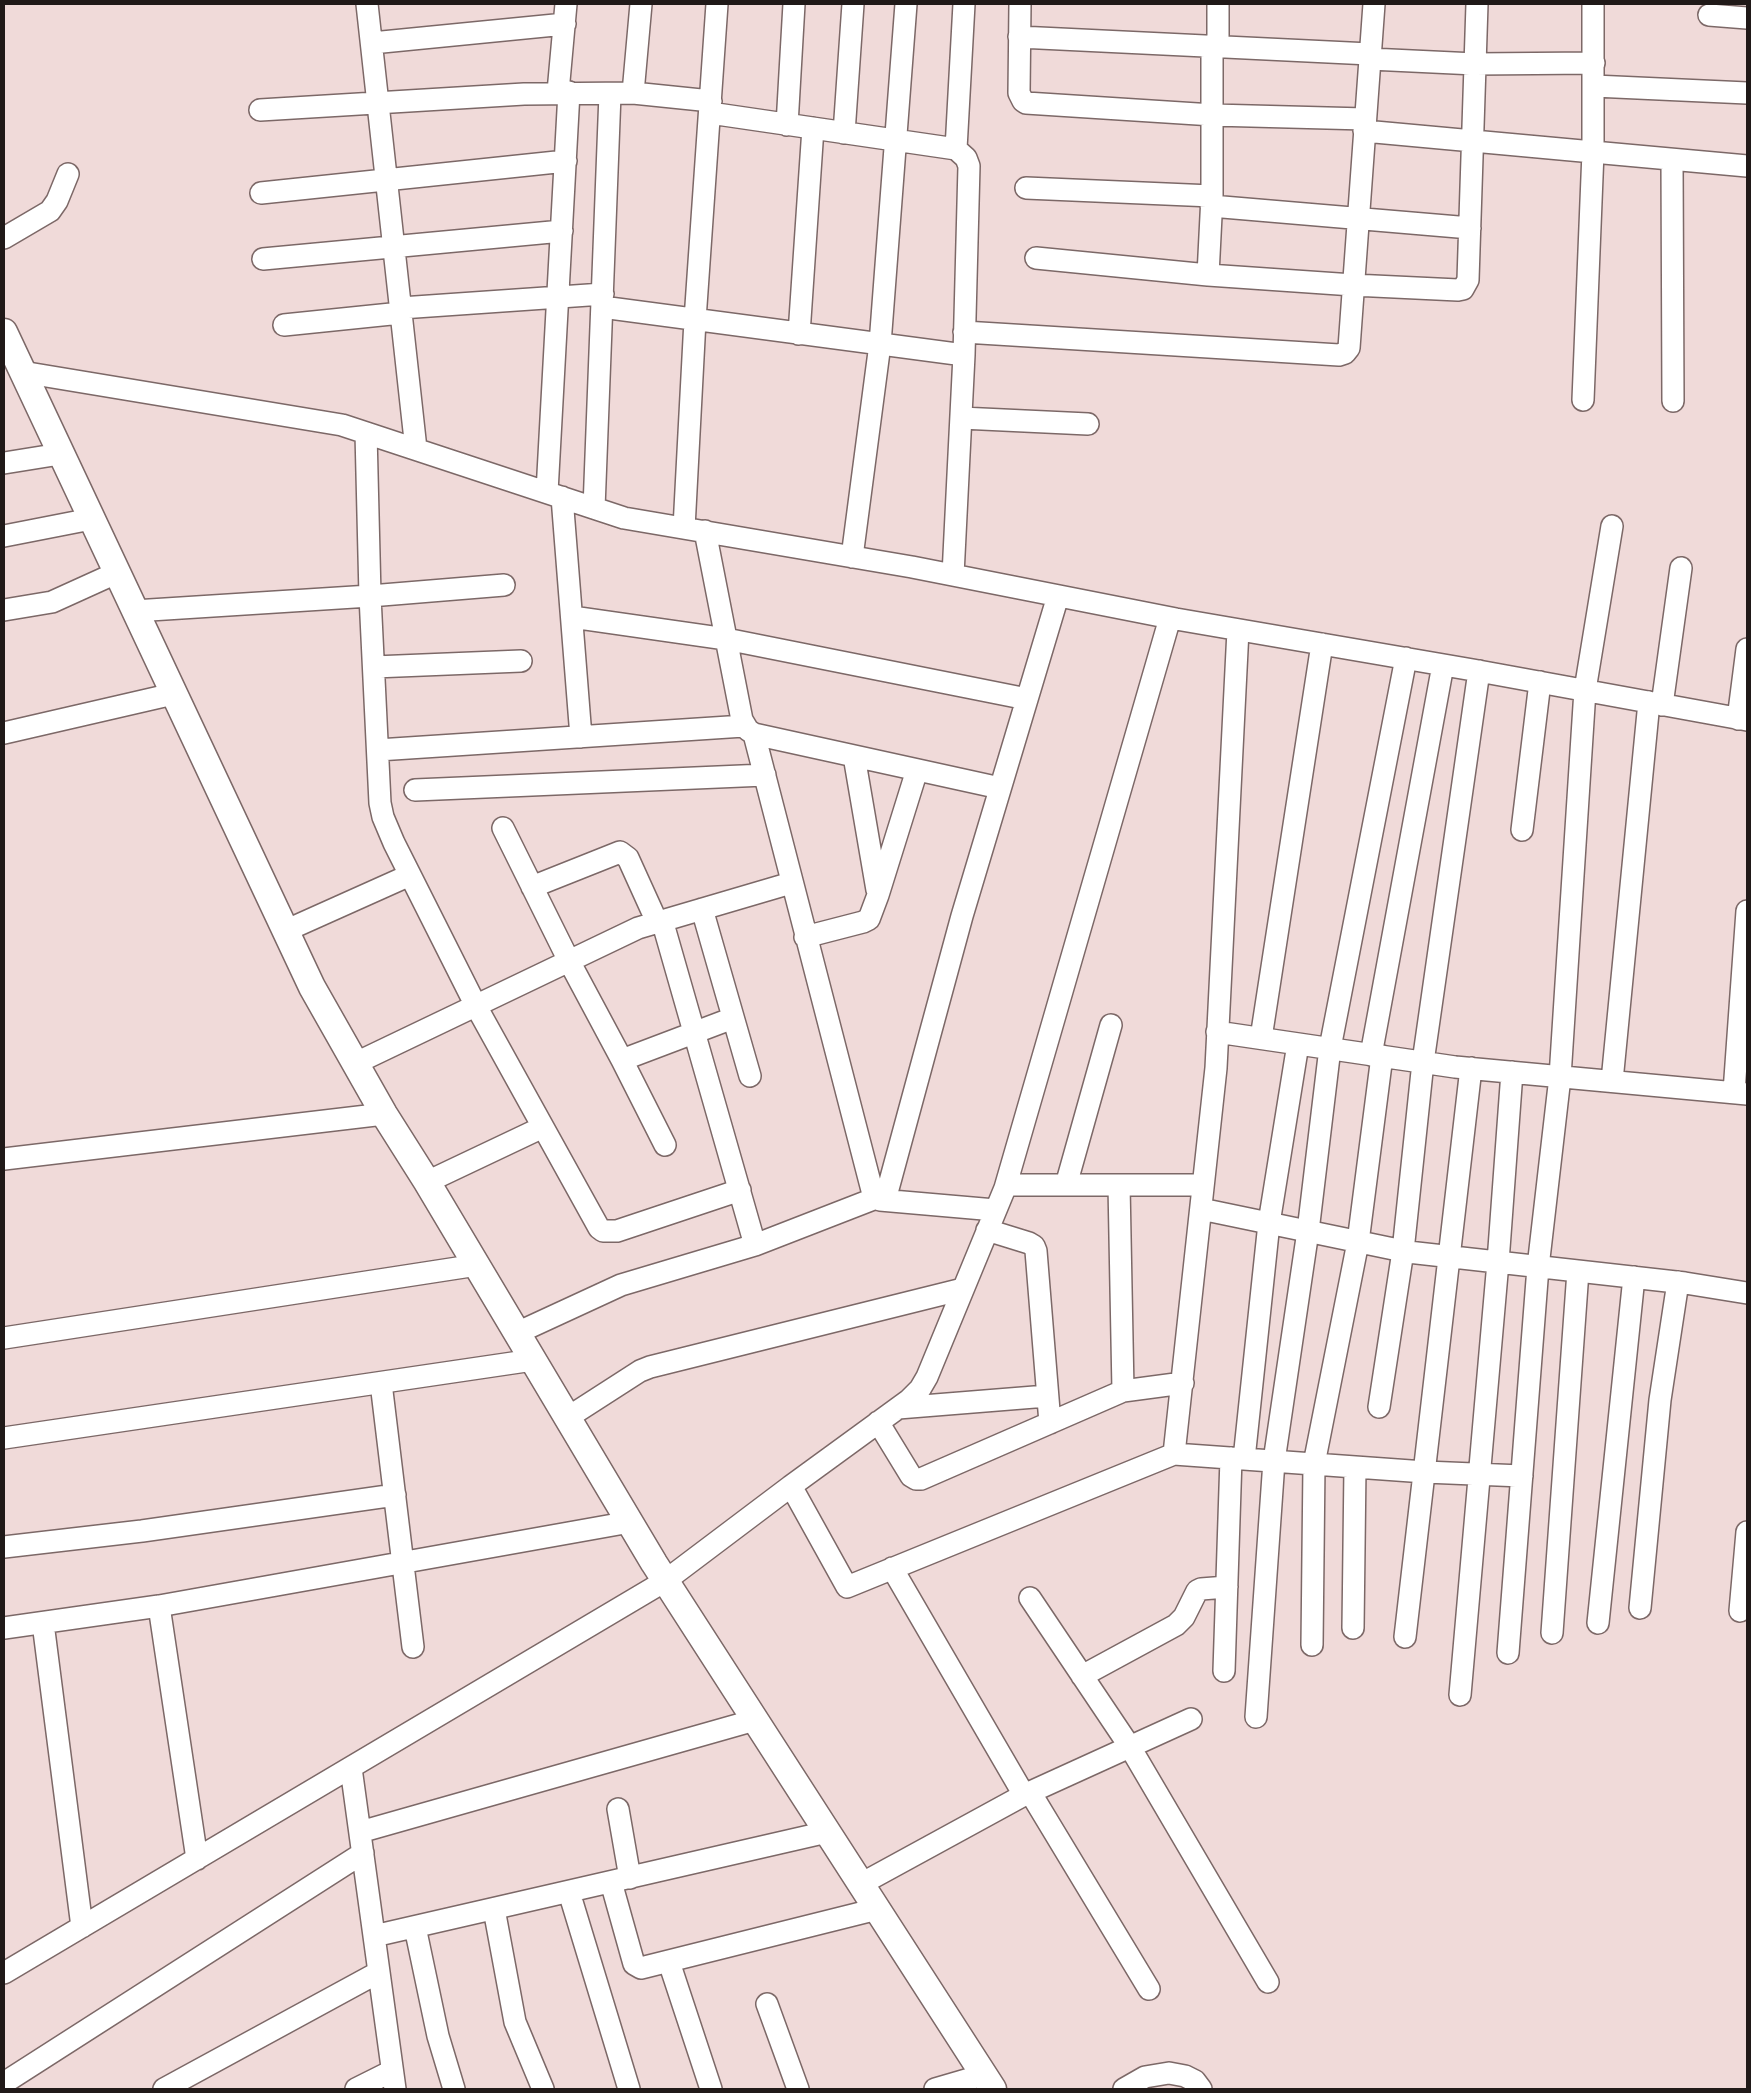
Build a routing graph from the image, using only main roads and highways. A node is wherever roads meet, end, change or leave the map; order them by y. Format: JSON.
{"nodes":[{"id":1,"x":4,"y":332,"type":"edge"},
{"id":2,"x":988,"y":2082,"type":"edge"}],
"edges":[{"from":1,"to":2,"type":"main road"}]}
